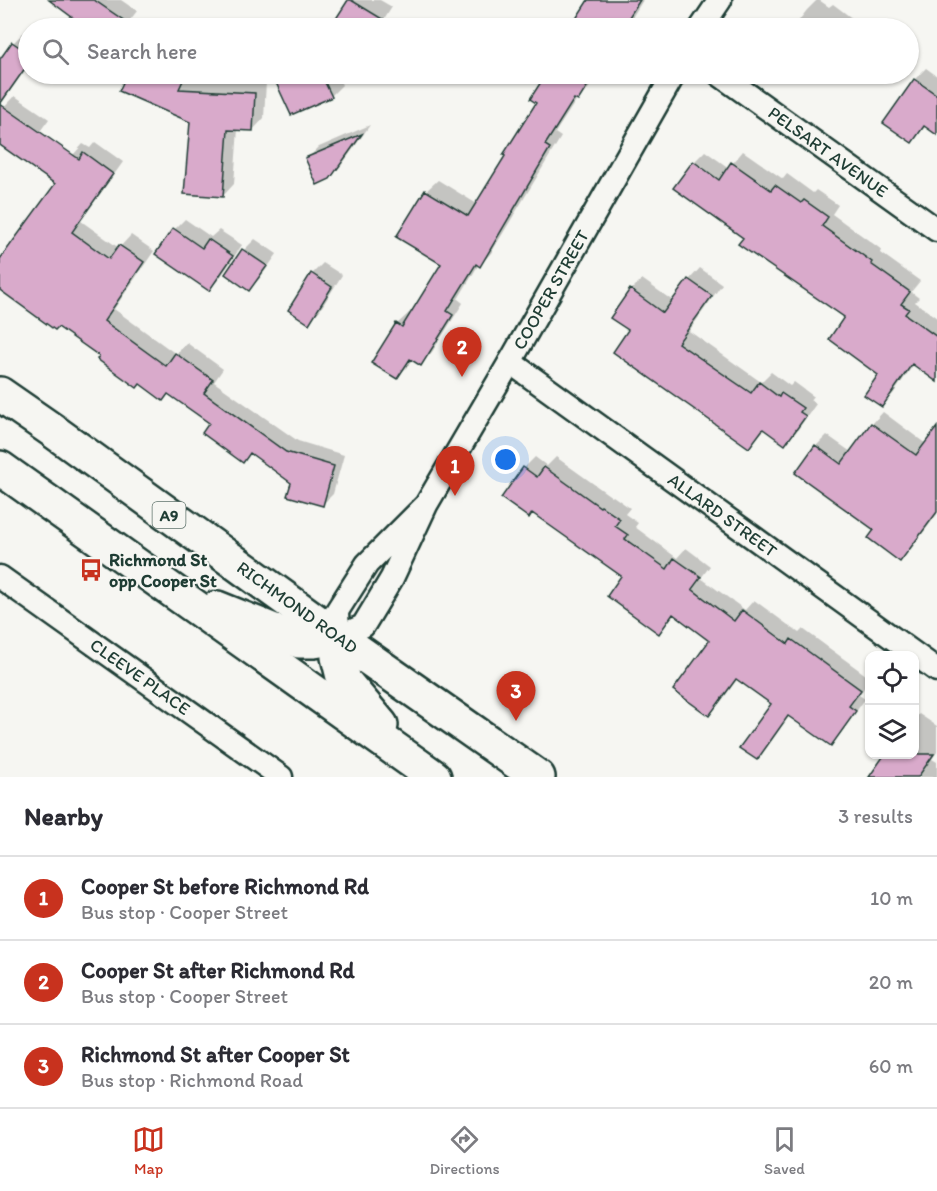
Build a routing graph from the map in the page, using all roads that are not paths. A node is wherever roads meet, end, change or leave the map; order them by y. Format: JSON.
{"nodes":[{"id":1,"x":720,"y":0,"type":"edge"},
{"id":2,"x":708,"y":18,"type":"edge"},
{"id":3,"x":668,"y":84,"type":"edge"},
{"id":4,"x":733,"y":84,"type":"edge"},
{"id":5,"x":937,"y":231,"type":"edge"},
{"id":6,"x":510,"y":362,"type":"junction"},
{"id":7,"x":0,"y":394,"type":"edge"},
{"id":8,"x":0,"y":468,"type":"edge"},
{"id":9,"x":0,"y":578,"type":"edge"},
{"id":10,"x":166,"y":587,"type":"junction"},
{"id":11,"x":338,"y":637,"type":"junction"},
{"id":12,"x":937,"y":670,"type":"edge"},
{"id":13,"x":421,"y":768,"type":"edge"},
{"id":14,"x":281,"y":777,"type":"edge"},
{"id":15,"x":538,"y":777,"type":"edge"}],
"edges":[{"from":1,"to":2,"type":"street"},
{"from":3,"to":6,"type":"street","name":"COOPER STREET"},
{"from":4,"to":5,"type":"street","name":"PELSART AVENUE"},
{"from":6,"to":11,"type":"street","name":"COOPER STREET"},
{"from":6,"to":12,"type":"street","name":"ALLARD STREET"},
{"from":7,"to":11,"type":"highway","name":"RICHMOND ROAD","number":"A9"},
{"from":8,"to":10,"type":"highway"},
{"from":9,"to":14,"type":"street","name":"CLEEVE PLACE"},
{"from":10,"to":11,"type":"highway"},
{"from":10,"to":13,"type":"highway"},
{"from":11,"to":13,"type":"highway"},
{"from":11,"to":15,"type":"highway","name":"RICHMOND ROAD","number":"A9"}]}
